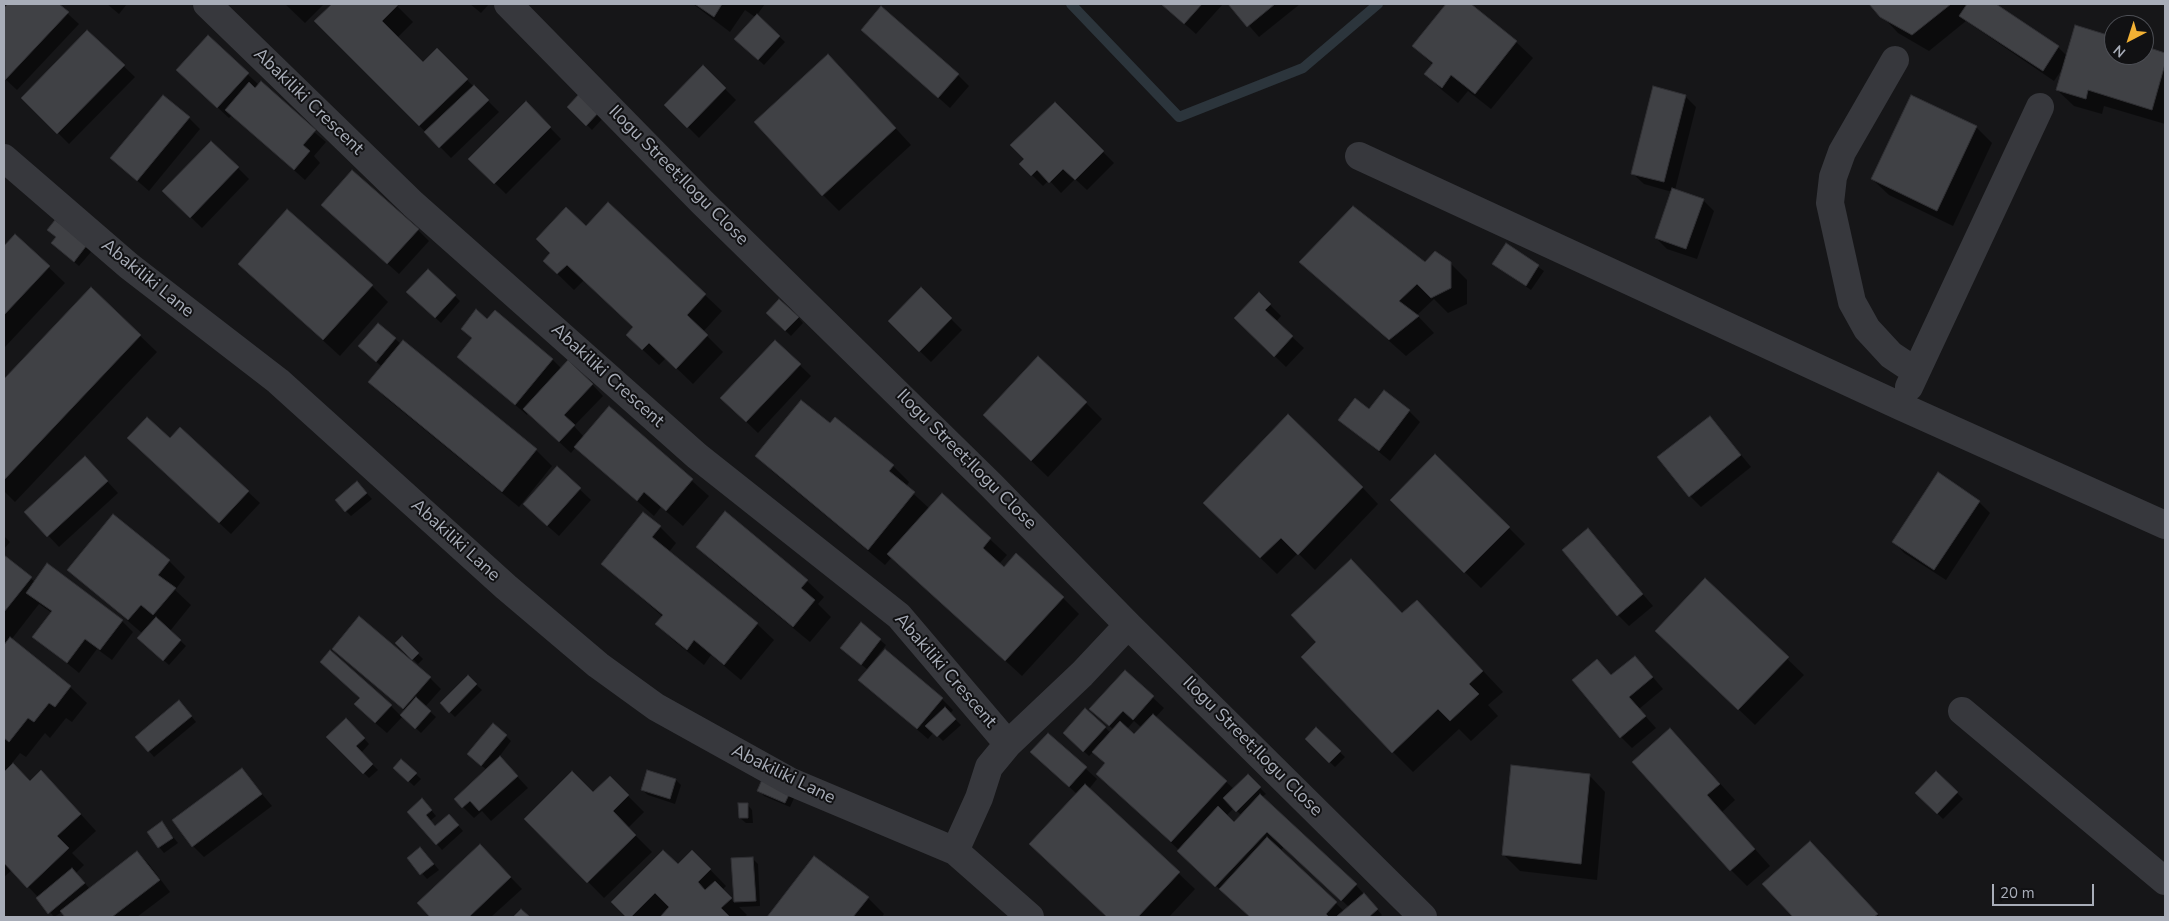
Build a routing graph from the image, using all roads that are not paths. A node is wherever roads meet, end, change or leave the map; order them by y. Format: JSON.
{"nodes":[{"id":1,"x":206,"y":4,"type":"edge"},
{"id":2,"x":508,"y":4,"type":"edge"},
{"id":3,"x":1895,"y":60,"type":"dead end"},
{"id":4,"x":2040,"y":107,"type":"dead end"},
{"id":5,"x":1359,"y":156,"type":"dead end"},
{"id":6,"x":4,"y":158,"type":"edge"},
{"id":7,"x":1915,"y":371,"type":"junction"},
{"id":8,"x":1900,"y":406,"type":"junction"},
{"id":9,"x":2165,"y":525,"type":"edge"},
{"id":10,"x":1128,"y":625,"type":"junction"},
{"id":11,"x":1962,"y":711,"type":"dead end"},
{"id":12,"x":1008,"y":744,"type":"junction"},
{"id":13,"x":954,"y":851,"type":"junction"},
{"id":14,"x":2165,"y":882,"type":"edge"},
{"id":15,"x":1030,"y":917,"type":"edge"},
{"id":16,"x":1423,"y":917,"type":"edge"}],
"edges":[{"from":1,"to":12,"type":"street","name":"Abakiliki Crescent"},
{"from":2,"to":10,"type":"street","name":"Ilogu Street;Ilogu Close"},
{"from":3,"to":7,"type":"street"},
{"from":4,"to":7,"type":"street"},
{"from":5,"to":8,"type":"street"},
{"from":6,"to":13,"type":"street","name":"Abakiliki Lane"},
{"from":7,"to":8,"type":"street"},
{"from":8,"to":9,"type":"street"},
{"from":10,"to":12,"type":"street"},
{"from":10,"to":16,"type":"street","name":"Ilogu Street;Ilogu Close"},
{"from":11,"to":14,"type":"street"},
{"from":12,"to":13,"type":"street"},
{"from":13,"to":15,"type":"street","name":"Abakiliki Lane"}]}
